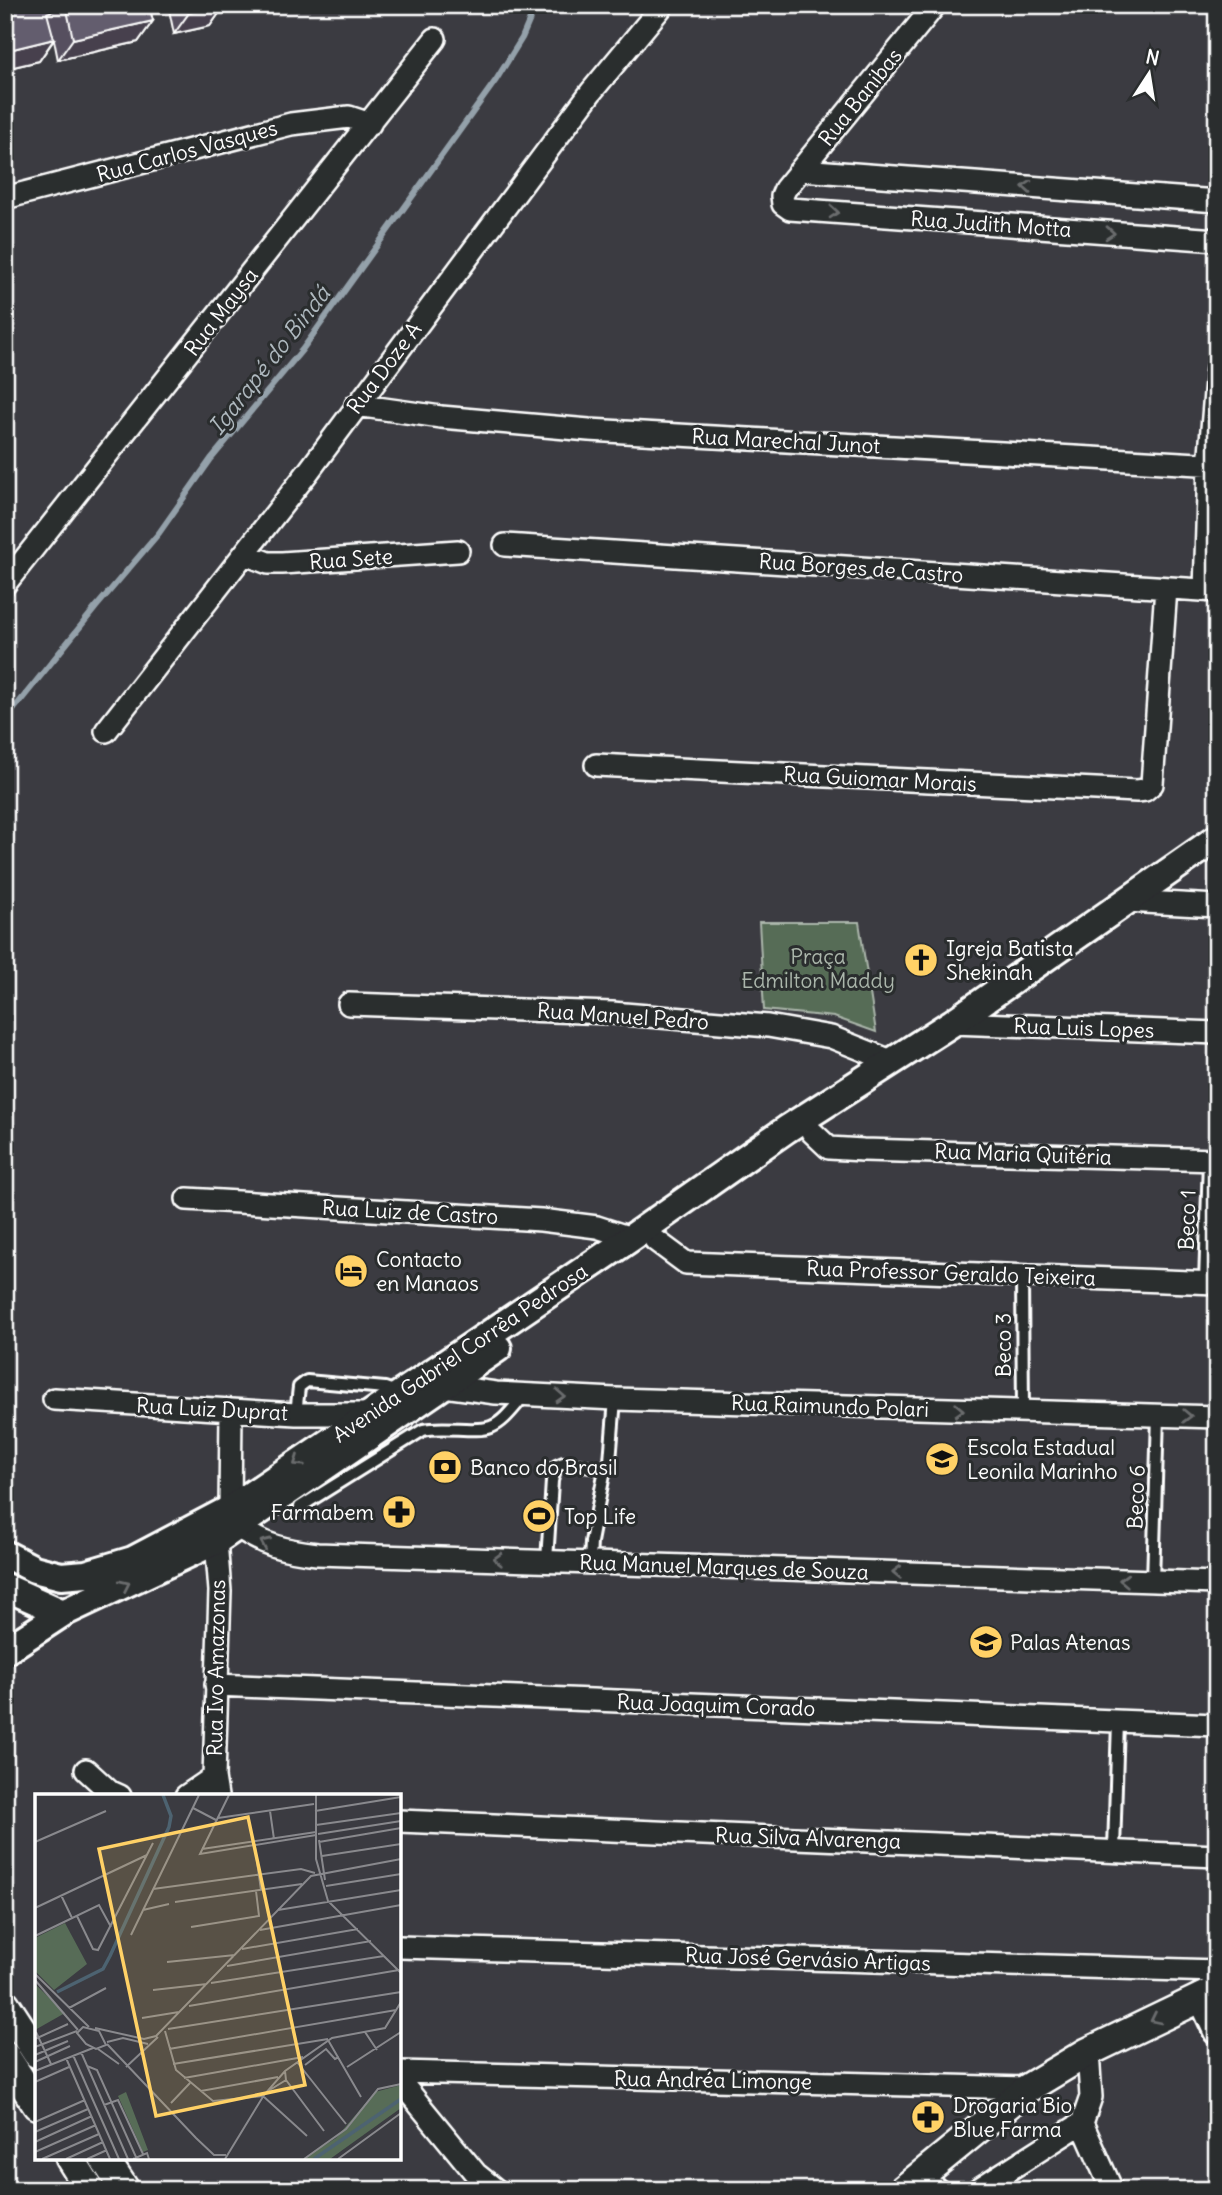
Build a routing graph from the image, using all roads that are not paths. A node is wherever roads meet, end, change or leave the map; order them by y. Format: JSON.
{"nodes":[{"id":1,"x":663,"y":5,"type":"edge"},
{"id":2,"x":935,"y":5,"type":"edge"},
{"id":3,"x":435,"y":39,"type":"dead end"},
{"id":4,"x":370,"y":124,"type":"junction"},
{"id":5,"x":801,"y":170,"type":"junction"},
{"id":6,"x":785,"y":189,"type":"joint"},
{"id":7,"x":5,"y":198,"type":"edge"},
{"id":8,"x":1217,"y":201,"type":"edge"},
{"id":9,"x":1217,"y":240,"type":"edge"},
{"id":10,"x":1217,"y":368,"type":"edge"},
{"id":11,"x":356,"y":405,"type":"junction"},
{"id":12,"x":1213,"y":465,"type":"edge"},
{"id":13,"x":505,"y":545,"type":"dead end"},
{"id":14,"x":458,"y":551,"type":"dead end"},
{"id":15,"x":245,"y":554,"type":"junction"},
{"id":16,"x":5,"y":584,"type":"edge"},
{"id":17,"x":1166,"y":588,"type":"junction"},
{"id":18,"x":1211,"y":591,"type":"edge"},
{"id":19,"x":106,"y":731,"type":"dead end"},
{"id":20,"x":596,"y":765,"type":"dead end"},
{"id":21,"x":1217,"y":838,"type":"edge"},
{"id":22,"x":1126,"y":901,"type":"junction"},
{"id":23,"x":1217,"y":906,"type":"edge"},
{"id":24,"x":349,"y":1004,"type":"dead end"},
{"id":25,"x":952,"y":1023,"type":"junction"},
{"id":26,"x":1217,"y":1033,"type":"edge"},
{"id":27,"x":891,"y":1061,"type":"junction"},
{"id":28,"x":820,"y":1140,"type":"junction"},
{"id":29,"x":1213,"y":1160,"type":"edge"},
{"id":30,"x":187,"y":1199,"type":"dead end"},
{"id":31,"x":643,"y":1239,"type":"junction"},
{"id":32,"x":686,"y":1263,"type":"joint"},
{"id":33,"x":1022,"y":1277,"type":"junction"},
{"id":34,"x":1211,"y":1282,"type":"edge"},
{"id":35,"x":444,"y":1385,"type":"junction"},
{"id":36,"x":402,"y":1394,"type":"junction"},
{"id":37,"x":525,"y":1395,"type":"junction"},
{"id":38,"x":54,"y":1399,"type":"dead end"},
{"id":39,"x":615,"y":1399,"type":"junction"},
{"id":40,"x":231,"y":1410,"type":"junction"},
{"id":41,"x":1023,"y":1412,"type":"junction"},
{"id":42,"x":296,"y":1413,"type":"junction"},
{"id":43,"x":370,"y":1414,"type":"junction"},
{"id":44,"x":1158,"y":1415,"type":"junction"},
{"id":45,"x":1217,"y":1417,"type":"edge"},
{"id":46,"x":605,"y":1469,"type":"junction"},
{"id":47,"x":299,"y":1507,"type":"dead end"},
{"id":48,"x":228,"y":1525,"type":"junction"},
{"id":49,"x":5,"y":1554,"type":"edge"},
{"id":50,"x":547,"y":1561,"type":"junction"},
{"id":51,"x":590,"y":1562,"type":"junction"},
{"id":52,"x":1153,"y":1581,"type":"junction"},
{"id":53,"x":1217,"y":1583,"type":"edge"},
{"id":54,"x":5,"y":1587,"type":"edge"},
{"id":55,"x":63,"y":1614,"type":"junction"},
{"id":56,"x":6,"y":1650,"type":"edge"},
{"id":57,"x":216,"y":1685,"type":"junction"},
{"id":58,"x":1118,"y":1721,"type":"junction"},
{"id":59,"x":1217,"y":1725,"type":"edge"},
{"id":60,"x":86,"y":1770,"type":"dead end"},
{"id":61,"x":216,"y":1787,"type":"edge"},
{"id":62,"x":116,"y":1794,"type":"edge"},
{"id":63,"x":193,"y":1794,"type":"edge"},
{"id":64,"x":401,"y":1821,"type":"edge"},
{"id":65,"x":1114,"y":1850,"type":"junction"},
{"id":66,"x":1217,"y":1856,"type":"edge"},
{"id":67,"x":401,"y":1947,"type":"edge"},
{"id":68,"x":1217,"y":1971,"type":"edge"},
{"id":69,"x":1209,"y":1994,"type":"edge"},
{"id":70,"x":5,"y":2004,"type":"edge"},
{"id":71,"x":1217,"y":2031,"type":"edge"},
{"id":72,"x":35,"y":2050,"type":"edge"},
{"id":73,"x":1088,"y":2052,"type":"junction"},
{"id":74,"x":5,"y":2056,"type":"edge"},
{"id":75,"x":401,"y":2071,"type":"edge"},
{"id":76,"x":401,"y":2082,"type":"edge"},
{"id":77,"x":1028,"y":2088,"type":"junction"},
{"id":78,"x":35,"y":2102,"type":"edge"},
{"id":79,"x":1082,"y":2123,"type":"junction"},
{"id":80,"x":71,"y":2160,"type":"edge"},
{"id":81,"x":105,"y":2160,"type":"edge"},
{"id":82,"x":920,"y":2185,"type":"edge"},
{"id":83,"x":90,"y":2190,"type":"edge"},
{"id":84,"x":125,"y":2190,"type":"edge"},
{"id":85,"x":496,"y":2190,"type":"edge"},
{"id":86,"x":977,"y":2190,"type":"edge"},
{"id":87,"x":1112,"y":2190,"type":"edge"}],
"edges":[{"from":1,"to":11,"type":"street","name":"Rua Doze A"},
{"from":2,"to":5,"type":"street","name":"Rua Banibas"},
{"from":3,"to":4,"type":"street","name":"Rua Maysa"},
{"from":4,"to":7,"type":"street","name":"Rua Carlos Vasques"},
{"from":4,"to":16,"type":"street","name":"Rua Maysa"},
{"from":5,"to":6,"type":"street","name":"Rua Banibas"},
{"from":8,"to":5,"type":"street","name":"Rua Judith Motta","one_way":true},
{"from":6,"to":9,"type":"street","name":"Rua Judith Motta","one_way":true},
{"from":10,"to":12,"type":"street"},
{"from":11,"to":12,"type":"street","name":"Rua Marechal Junot"},
{"from":11,"to":15,"type":"street","name":"Rua Doze A"},
{"from":12,"to":18,"type":"street"},
{"from":13,"to":17,"type":"street","name":"Rua Borges de Castro"},
{"from":14,"to":15,"type":"street","name":"Rua Sete"},
{"from":15,"to":19,"type":"street","name":"Rua Doze A"},
{"from":17,"to":18,"type":"street","name":"Rua Borges de Castro"},
{"from":17,"to":20,"type":"street","name":"Rua Guiomar Morais"},
{"from":21,"to":22,"type":"street","name":"Avenida Gabriel Corrêa Pedrosa"},
{"from":22,"to":23,"type":"street"},
{"from":22,"to":25,"type":"street","name":"Avenida Gabriel Corrêa Pedrosa"},
{"from":24,"to":27,"type":"street","name":"Rua Manuel Pedro"},
{"from":25,"to":26,"type":"street","name":"Rua Luis Lopes"},
{"from":25,"to":27,"type":"street","name":"Avenida Gabriel Corrêa Pedrosa"},
{"from":27,"to":28,"type":"street","name":"Avenida Gabriel Corrêa Pedrosa"},
{"from":27,"to":31,"type":"street","name":"Avenida Gabriel Corrêa Pedrosa"},
{"from":28,"to":29,"type":"street","name":"Rua Maria Quitéria"},
{"from":28,"to":31,"type":"street","name":"Avenida Gabriel Corrêa Pedrosa"},
{"from":29,"to":34,"type":"lane","name":"Beco 1"},
{"from":30,"to":31,"type":"street","name":"Rua Luiz de Castro"},
{"from":31,"to":32,"type":"street","name":"Rua Luiz de Castro"},
{"from":31,"to":35,"type":"street","name":"Avenida Gabriel Corrêa Pedrosa"},
{"from":31,"to":36,"type":"street","name":"Avenida Gabriel Corrêa Pedrosa"},
{"from":32,"to":33,"type":"street","name":"Rua Professor Geraldo Teixeira"},
{"from":33,"to":34,"type":"street","name":"Rua Professor Geraldo Teixeira"},
{"from":33,"to":41,"type":"lane","name":"Beco 3"},
{"from":35,"to":37,"type":"street","name":"Rua Raimundo Polari"},
{"from":35,"to":48,"type":"street","name":"Avenida Gabriel Corrêa Pedrosa"},
{"from":36,"to":42,"type":"lane"},
{"from":36,"to":43,"type":"street","name":"Avenida Gabriel Corrêa Pedrosa"},
{"from":37,"to":39,"type":"street","name":"Rua Raimundo Polari","one_way":true},
{"from":37,"to":47,"type":"lane"},
{"from":38,"to":40,"type":"street","name":"Rua Luiz Duprat"},
{"from":39,"to":41,"type":"street","name":"Rua Raimundo Polari","one_way":true},
{"from":39,"to":46,"type":"lane"},
{"from":40,"to":42,"type":"street","name":"Rua Luiz Duprat"},
{"from":40,"to":48,"type":"street","name":"Rua Ivo Amazonas"},
{"from":41,"to":44,"type":"street","name":"Rua Raimundo Polari"},
{"from":42,"to":43,"type":"street","name":"Rua Luiz Duprat"},
{"from":43,"to":48,"type":"street","name":"Avenida Gabriel Corrêa Pedrosa","one_way":true},
{"from":44,"to":45,"type":"street","name":"Rua Raimundo Polari","one_way":true},
{"from":44,"to":52,"type":"lane","name":"Beco 6"},
{"from":46,"to":50,"type":"lane"},
{"from":46,"to":51,"type":"lane"},
{"from":48,"to":49,"type":"street","name":"Avenida Gabriel Corrêa Pedrosa"},
{"from":50,"to":48,"type":"street","name":"Rua Manuel Marques de Souza","one_way":true},
{"from":55,"to":48,"type":"street","name":"Avenida Gabriel Corrêa Pedrosa","one_way":true},
{"from":48,"to":57,"type":"street","name":"Rua Ivo Amazonas"},
{"from":50,"to":51,"type":"street","name":"Rua Manuel Marques de Souza"},
{"from":52,"to":51,"type":"street","name":"Rua Manuel Marques de Souza","one_way":true},
{"from":52,"to":53,"type":"street","name":"Rua Manuel Marques de Souza"},
{"from":54,"to":55,"type":"street"},
{"from":55,"to":56,"type":"street","name":"Avenida Gabriel Corrêa Pedrosa"},
{"from":57,"to":58,"type":"street","name":"Rua Joaquim Corado"},
{"from":57,"to":61,"type":"street","name":"Rua Ivo Amazonas"},
{"from":58,"to":59,"type":"street","name":"Rua Joaquim Corado"},
{"from":58,"to":65,"type":"lane"},
{"from":60,"to":62,"type":"street"},
{"from":61,"to":63,"type":"street"},
{"from":64,"to":65,"type":"street","name":"Rua Silva Alvarenga"},
{"from":65,"to":66,"type":"street","name":"Rua Silva Alvarenga"},
{"from":67,"to":68,"type":"street","name":"Rua José Gervásio Artigas"},
{"from":69,"to":71,"type":"street"},
{"from":69,"to":73,"type":"main road","one_way":true},
{"from":70,"to":72,"type":"main road"},
{"from":73,"to":77,"type":"main road"},
{"from":73,"to":79,"type":"street"},
{"from":74,"to":78,"type":"main road"},
{"from":75,"to":77,"type":"street","name":"Rua Andréa Limonge"},
{"from":76,"to":85,"type":"street"},
{"from":77,"to":82,"type":"main road"},
{"from":79,"to":86,"type":"street"},
{"from":79,"to":87,"type":"street"},
{"from":80,"to":83,"type":"main road"},
{"from":81,"to":84,"type":"main road"}]}
